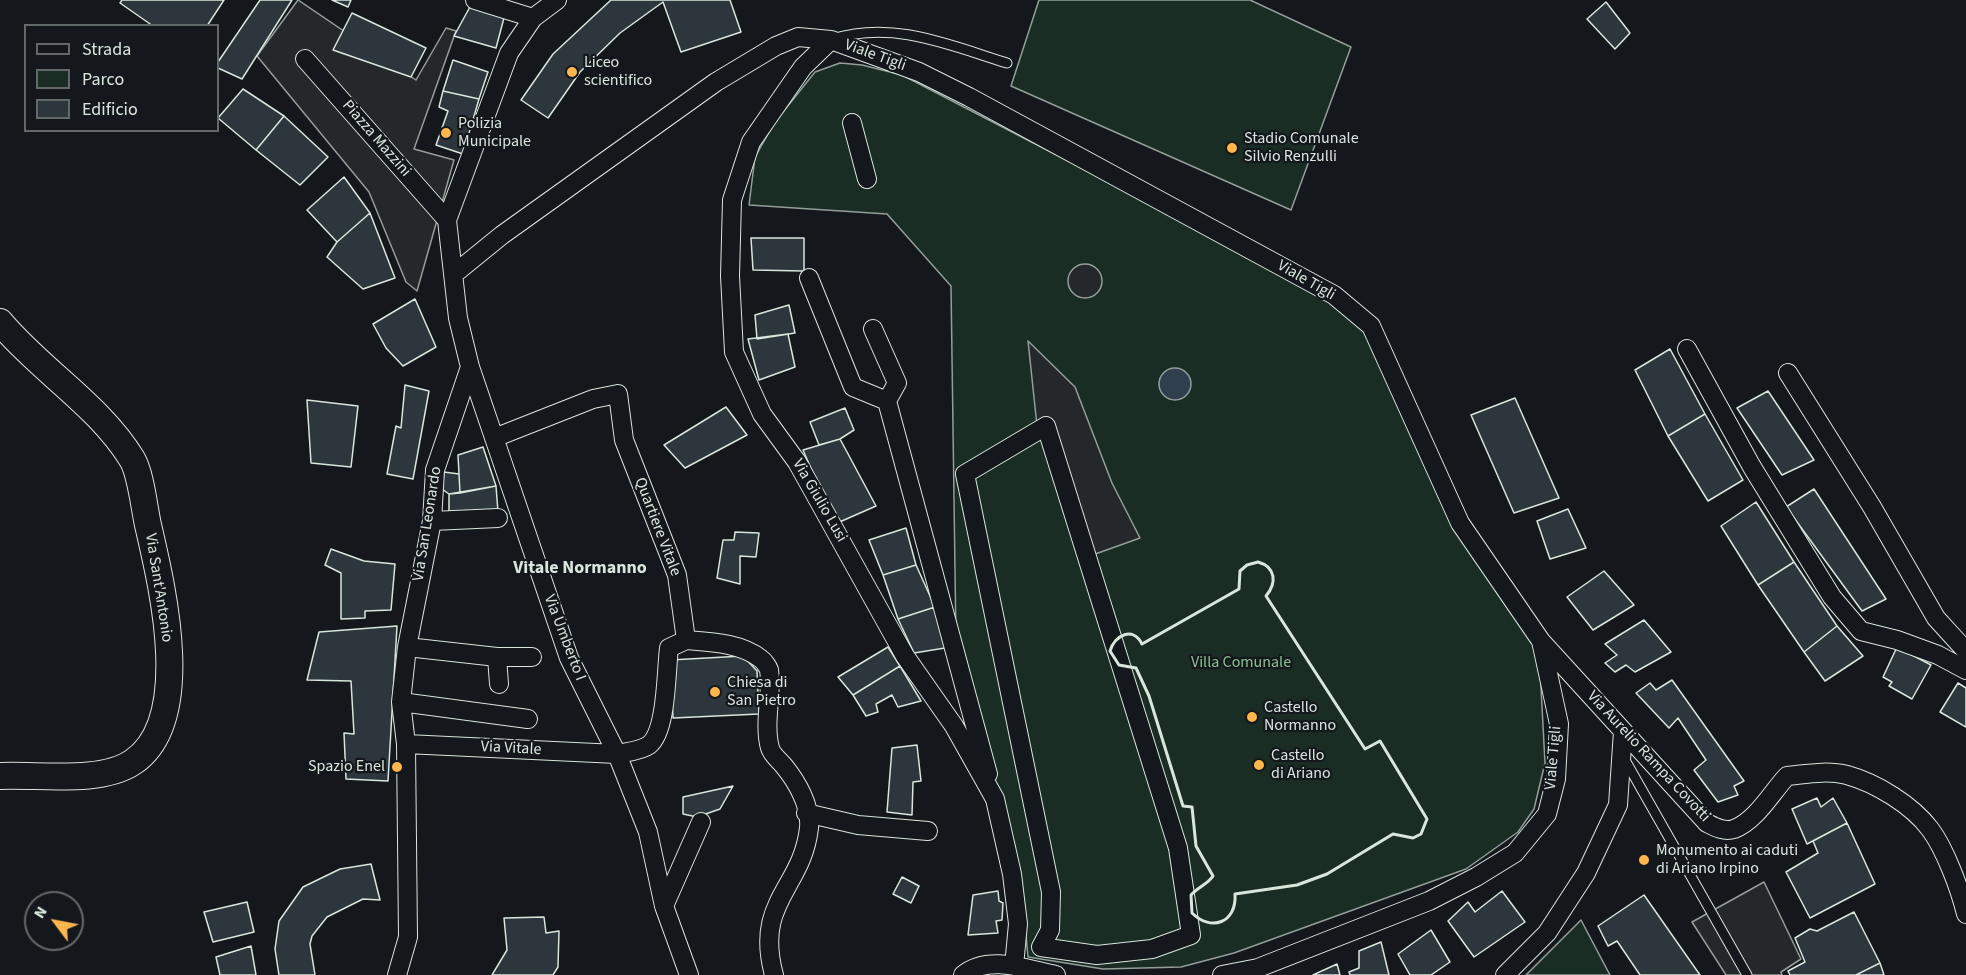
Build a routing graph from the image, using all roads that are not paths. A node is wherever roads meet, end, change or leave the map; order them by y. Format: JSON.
{"nodes":[{"id":1,"x":475,"y":0,"type":"edge"},
{"id":2,"x":557,"y":0,"type":"edge"},
{"id":3,"x":533,"y":18,"type":"junction"},
{"id":4,"x":831,"y":40,"type":"junction"},
{"id":5,"x":305,"y":59,"type":"dead end"},
{"id":6,"x":1007,"y":63,"type":"dead end"},
{"id":7,"x":852,"y":123,"type":"dead end"},
{"id":8,"x":867,"y":179,"type":"dead end"},
{"id":9,"x":447,"y":220,"type":"junction"},
{"id":10,"x":454,"y":273,"type":"junction"},
{"id":11,"x":809,"y":278,"type":"dead end"},
{"id":12,"x":0,"y":322,"type":"edge"},
{"id":13,"x":873,"y":329,"type":"dead end"},
{"id":14,"x":1687,"y":350,"type":"dead end"},
{"id":15,"x":470,"y":367,"type":"junction"},
{"id":16,"x":1788,"y":373,"type":"dead end"},
{"id":17,"x":887,"y":401,"type":"junction"},
{"id":18,"x":494,"y":438,"type":"junction"},
{"id":19,"x":498,"y":518,"type":"dead end"},
{"id":20,"x":432,"y":521,"type":"junction"},
{"id":21,"x":686,"y":640,"type":"junction"},
{"id":22,"x":1541,"y":641,"type":"junction"},
{"id":23,"x":407,"y":647,"type":"junction"},
{"id":24,"x":1966,"y":651,"type":"edge"},
{"id":25,"x":497,"y":657,"type":"junction"},
{"id":26,"x":532,"y":657,"type":"dead end"},
{"id":27,"x":1966,"y":670,"type":"edge"},
{"id":28,"x":499,"y":684,"type":"dead end"},
{"id":29,"x":401,"y":702,"type":"junction"},
{"id":30,"x":528,"y":719,"type":"dead end"},
{"id":31,"x":1623,"y":731,"type":"junction"},
{"id":32,"x":406,"y":744,"type":"junction"},
{"id":33,"x":616,"y":754,"type":"junction"},
{"id":34,"x":1622,"y":756,"type":"junction"},
{"id":35,"x":0,"y":776,"type":"edge"},
{"id":36,"x":995,"y":799,"type":"junction"},
{"id":37,"x":806,"y":813,"type":"junction"},
{"id":38,"x":701,"y":822,"type":"dead end"},
{"id":39,"x":928,"y":831,"type":"dead end"},
{"id":40,"x":664,"y":906,"type":"junction"},
{"id":41,"x":1966,"y":914,"type":"edge"},
{"id":42,"x":1041,"y":947,"type":"joint"},
{"id":43,"x":1014,"y":966,"type":"junction"},
{"id":44,"x":397,"y":975,"type":"edge"},
{"id":45,"x":689,"y":975,"type":"edge"},
{"id":46,"x":774,"y":975,"type":"edge"},
{"id":47,"x":963,"y":975,"type":"edge"},
{"id":48,"x":1056,"y":975,"type":"edge"},
{"id":49,"x":1222,"y":975,"type":"edge"},
{"id":50,"x":1504,"y":975,"type":"edge"},
{"id":51,"x":1747,"y":975,"type":"edge"}],
"edges":[{"from":1,"to":3,"type":"street"},
{"from":2,"to":3,"type":"street"},
{"from":3,"to":9,"type":"street"},
{"from":4,"to":6,"type":"lane"},
{"from":4,"to":10,"type":"street","name":"Viale Tigli"},
{"from":4,"to":22,"type":"street","name":"Viale Tigli"},
{"from":4,"to":36,"type":"street","name":"Via Giulio Lusi"},
{"from":5,"to":9,"type":"street","name":"Piazza Mazzini"},
{"from":7,"to":8,"type":"street"},
{"from":9,"to":10,"type":"street"},
{"from":10,"to":15,"type":"street"},
{"from":11,"to":17,"type":"street"},
{"from":12,"to":35,"type":"street","name":"Via Sant'Antonio"},
{"from":13,"to":17,"type":"street"},
{"from":14,"to":27,"type":"street"},
{"from":15,"to":18,"type":"street","name":"Via Umberto I"},
{"from":15,"to":20,"type":"street","name":"Via San Leonardo"},
{"from":16,"to":24,"type":"street"},
{"from":17,"to":36,"type":"street"},
{"from":18,"to":21,"type":"street","name":"Quartiere Vitale"},
{"from":18,"to":33,"type":"street","name":"Via Umberto I"},
{"from":19,"to":20,"type":"street"},
{"from":20,"to":23,"type":"street","name":"Via San Leonardo"},
{"from":21,"to":33,"type":"street"},
{"from":21,"to":37,"type":"street"},
{"from":22,"to":31,"type":"street","name":"Via Aurelio Rampa Covotti"},
{"from":22,"to":49,"type":"street","name":"Viale Tigli"},
{"from":23,"to":25,"type":"street"},
{"from":23,"to":29,"type":"street","name":"Via San Leonardo"},
{"from":25,"to":26,"type":"street"},
{"from":25,"to":28,"type":"street"},
{"from":29,"to":30,"type":"street"},
{"from":29,"to":32,"type":"street","name":"Via San Leonardo"},
{"from":31,"to":34,"type":"street"},
{"from":31,"to":41,"type":"street","name":"Via Aurelio Rampa Covotti"},
{"from":32,"to":33,"type":"street","name":"Via Vitale"},
{"from":32,"to":44,"type":"street","name":"Via San Leonardo"},
{"from":33,"to":40,"type":"street","name":"Via Umberto I"},
{"from":34,"to":50,"type":"street"},
{"from":34,"to":51,"type":"lane"},
{"from":36,"to":43,"type":"street","name":"Via Giulio Lusi"},
{"from":37,"to":39,"type":"street"},
{"from":37,"to":46,"type":"street"},
{"from":38,"to":40,"type":"street"},
{"from":40,"to":45,"type":"street","name":"Via Umberto I"},
{"from":42,"to":42,"type":"street"},
{"from":43,"to":47,"type":"street"},
{"from":43,"to":48,"type":"street"}]}
